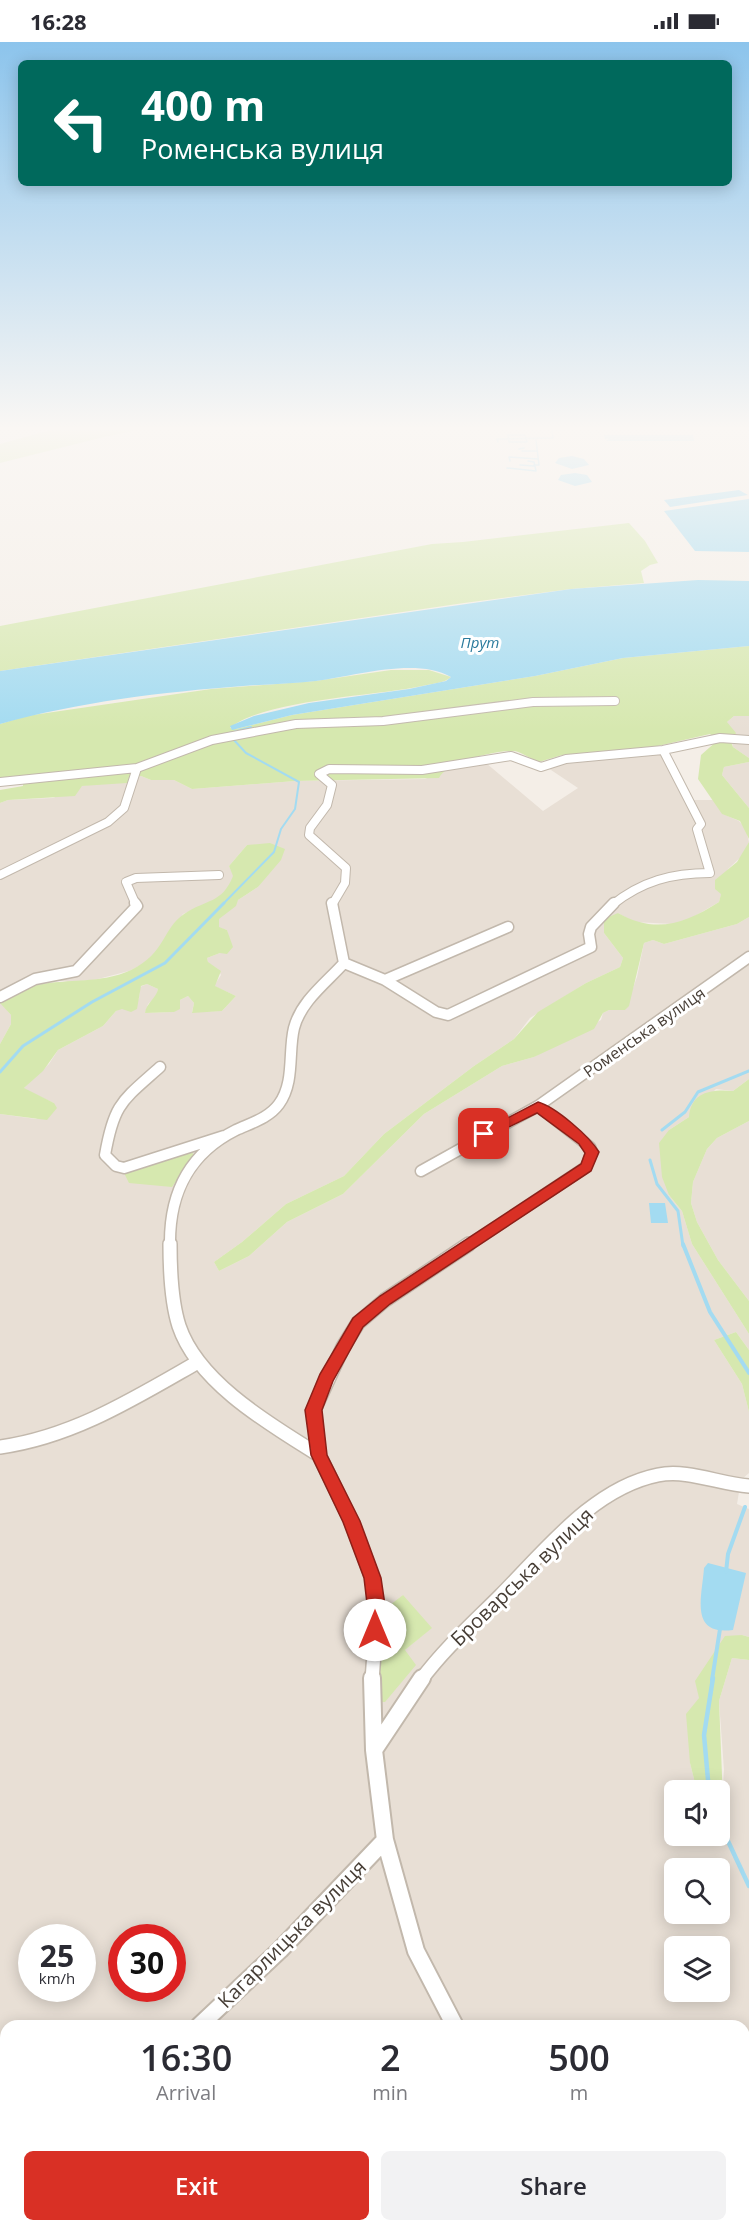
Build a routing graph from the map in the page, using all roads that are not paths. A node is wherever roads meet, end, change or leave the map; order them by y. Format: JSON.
{"nodes":[{"id":1,"x":615,"y":701,"type":"dead end"},
{"id":2,"x":749,"y":741,"type":"edge"},
{"id":3,"x":663,"y":750,"type":"junction"},
{"id":4,"x":137,"y":768,"type":"junction"},
{"id":5,"x":0,"y":782,"type":"edge"},
{"id":6,"x":0,"y":875,"type":"edge"},
{"id":7,"x":219,"y":875,"type":"dead end"},
{"id":8,"x":508,"y":927,"type":"dead end"},
{"id":9,"x":749,"y":957,"type":"edge"},
{"id":10,"x":344,"y":963,"type":"junction"},
{"id":11,"x":385,"y":980,"type":"junction"},
{"id":12,"x":0,"y":997,"type":"edge"},
{"id":13,"x":160,"y":1067,"type":"dead end"},
{"id":14,"x":538,"y":1107,"type":"junction"},
{"id":15,"x":227,"y":1134,"type":"junction"},
{"id":16,"x":421,"y":1171,"type":"dead end"},
{"id":17,"x":198,"y":1362,"type":"junction"},
{"id":18,"x":0,"y":1447,"type":"edge"},
{"id":19,"x":319,"y":1455,"type":"junction"},
{"id":20,"x":749,"y":1486,"type":"edge"},
{"id":21,"x":374,"y":1750,"type":"junction"},
{"id":22,"x":385,"y":1840,"type":"junction"},
{"id":23,"x":205,"y":2020,"type":"edge"},
{"id":24,"x":452,"y":2020,"type":"edge"}],
"edges":[{"from":1,"to":4,"type":"street"},
{"from":2,"to":3,"type":"street"},
{"from":3,"to":10,"type":"street"},
{"from":3,"to":11,"type":"street"},
{"from":4,"to":5,"type":"street"},
{"from":4,"to":6,"type":"street"},
{"from":7,"to":12,"type":"street"},
{"from":8,"to":11,"type":"street"},
{"from":9,"to":14,"type":"street","name":"Роменська вулиця"},
{"from":10,"to":11,"type":"street"},
{"from":10,"to":15,"type":"street"},
{"from":13,"to":15,"type":"street"},
{"from":14,"to":16,"type":"street","name":"Роменська вулиця"},
{"from":14,"to":19,"type":"street"},
{"from":15,"to":17,"type":"street"},
{"from":17,"to":18,"type":"street"},
{"from":17,"to":19,"type":"street"},
{"from":19,"to":21,"type":"street"},
{"from":20,"to":21,"type":"street","name":"Броварська вулиця"},
{"from":21,"to":22,"type":"street"},
{"from":22,"to":23,"type":"street","name":"Кагарлицька вулиця"},
{"from":22,"to":24,"type":"street"}]}
